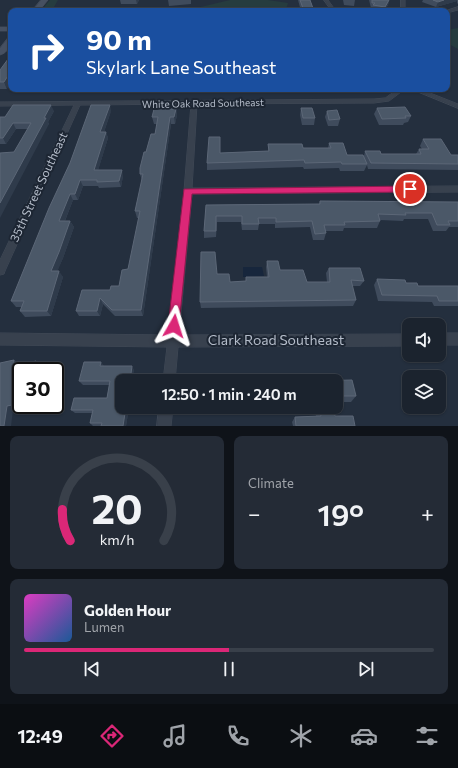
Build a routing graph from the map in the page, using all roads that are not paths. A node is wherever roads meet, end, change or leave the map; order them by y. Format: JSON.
{"nodes":[{"id":1,"x":45,"y":0,"type":"edge"},
{"id":2,"x":38,"y":8,"type":"edge"},
{"id":3,"x":8,"y":44,"type":"edge"},
{"id":4,"x":0,"y":53,"type":"edge"},
{"id":5,"x":398,"y":92,"type":"edge"},
{"id":6,"x":422,"y":92,"type":"edge"},
{"id":7,"x":78,"y":103,"type":"junction"},
{"id":8,"x":194,"y":103,"type":"junction"},
{"id":9,"x":0,"y":104,"type":"edge"},
{"id":10,"x":458,"y":106,"type":"edge"},
{"id":11,"x":458,"y":189,"type":"edge"},
{"id":12,"x":188,"y":191,"type":"junction"},
{"id":13,"x":0,"y":271,"type":"edge"},
{"id":14,"x":0,"y":339,"type":"edge"},
{"id":15,"x":446,"y":339,"type":"edge"},
{"id":16,"x":458,"y":339,"type":"edge"},
{"id":17,"x":402,"y":340,"type":"edge"},
{"id":18,"x":172,"y":341,"type":"junction"},
{"id":19,"x":169,"y":374,"type":"edge"},
{"id":20,"x":165,"y":414,"type":"edge"},
{"id":21,"x":164,"y":426,"type":"edge"}],
"edges":[{"from":1,"to":2,"type":"street"},
{"from":3,"to":4,"type":"street"},
{"from":5,"to":8,"type":"street","name":"White Oak Road Southeast"},
{"from":6,"to":10,"type":"street"},
{"from":7,"to":8,"type":"street","name":"White Oak Road Southeast"},
{"from":7,"to":9,"type":"street","name":"White Oak Road Southeast"},
{"from":7,"to":13,"type":"street","name":"35th Street Southeast"},
{"from":8,"to":12,"type":"street"},
{"from":11,"to":12,"type":"street"},
{"from":12,"to":18,"type":"street"},
{"from":14,"to":18,"type":"street","name":"Clark Road Southeast"},
{"from":15,"to":16,"type":"street"},
{"from":17,"to":18,"type":"street","name":"Clark Road Southeast"},
{"from":18,"to":19,"type":"street"},
{"from":20,"to":21,"type":"street"}]}
